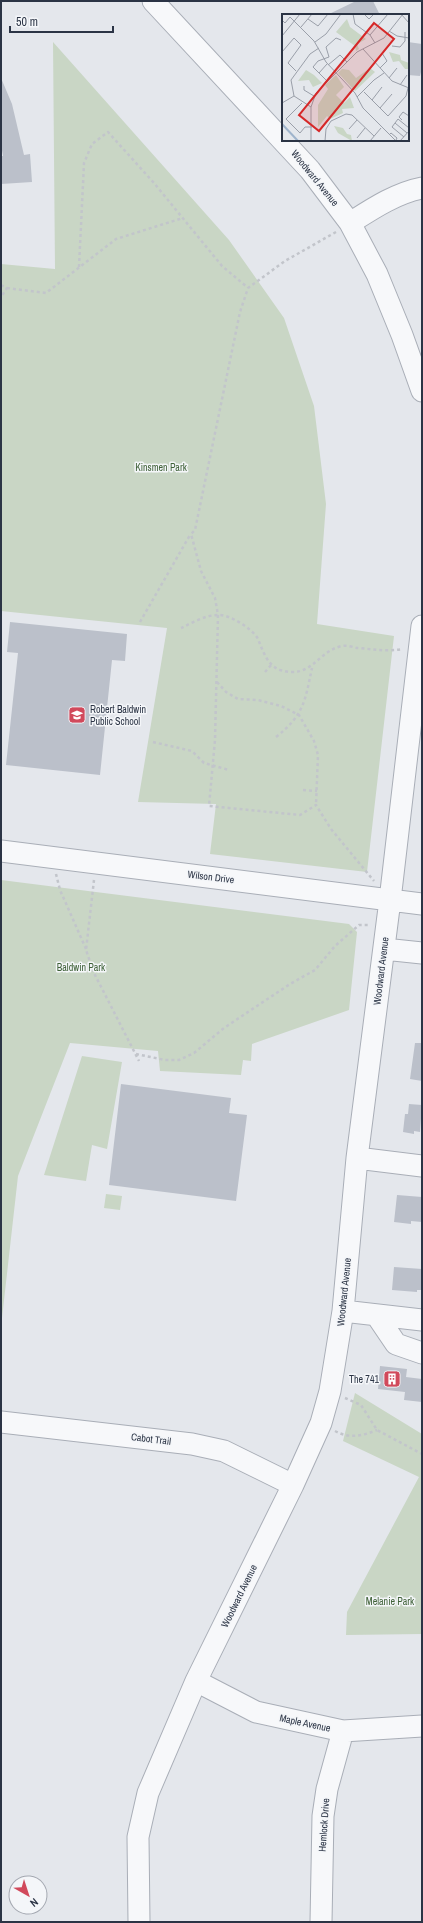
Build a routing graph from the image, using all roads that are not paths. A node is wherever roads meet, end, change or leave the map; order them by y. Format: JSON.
{"nodes":[{"id":1,"x":153,"y":1,"type":"edge"},
{"id":2,"x":282,"y":140,"type":"edge"},
{"id":3,"x":283,"y":141,"type":"edge"},
{"id":4,"x":422,"y":188,"type":"edge"},
{"id":5,"x":350,"y":223,"type":"junction"},
{"id":6,"x":422,"y":391,"type":"edge"},
{"id":7,"x":421,"y":635,"type":"edge"},
{"id":8,"x":417,"y":710,"type":"edge"},
{"id":9,"x":1,"y":851,"type":"edge"},
{"id":10,"x":390,"y":900,"type":"junction"},
{"id":11,"x":422,"y":904,"type":"edge"},
{"id":12,"x":384,"y":949,"type":"junction"},
{"id":13,"x":422,"y":953,"type":"edge"},
{"id":14,"x":357,"y":1158,"type":"junction"},
{"id":15,"x":422,"y":1166,"type":"edge"},
{"id":16,"x":342,"y":1310,"type":"junction"},
{"id":17,"x":377,"y":1316,"type":"junction"},
{"id":18,"x":422,"y":1320,"type":"edge"},
{"id":19,"x":422,"y":1353,"type":"edge"},
{"id":20,"x":1,"y":1422,"type":"edge"},
{"id":21,"x":293,"y":1485,"type":"junction"},
{"id":22,"x":196,"y":1682,"type":"junction"},
{"id":23,"x":422,"y":1726,"type":"edge"},
{"id":24,"x":343,"y":1731,"type":"junction"},
{"id":25,"x":139,"y":1922,"type":"edge"},
{"id":26,"x":321,"y":1922,"type":"edge"}],
"edges":[{"from":1,"to":2,"type":"street","name":"Woodward Avenue"},
{"from":3,"to":5,"type":"street","name":"Woodward Avenue"},
{"from":4,"to":5,"type":"street"},
{"from":5,"to":6,"type":"street","name":"Woodward Avenue"},
{"from":7,"to":8,"type":"street","name":"Woodward Avenue"},
{"from":8,"to":10,"type":"street","name":"Woodward Avenue"},
{"from":9,"to":10,"type":"street","name":"Wilson Drive"},
{"from":10,"to":11,"type":"street","name":"Wilson Drive"},
{"from":10,"to":12,"type":"street","name":"Woodward Avenue"},
{"from":12,"to":13,"type":"street"},
{"from":12,"to":14,"type":"street","name":"Woodward Avenue"},
{"from":14,"to":15,"type":"street"},
{"from":14,"to":16,"type":"street","name":"Woodward Avenue"},
{"from":16,"to":17,"type":"street"},
{"from":16,"to":21,"type":"street","name":"Woodward Avenue"},
{"from":17,"to":18,"type":"street"},
{"from":17,"to":19,"type":"street"},
{"from":20,"to":21,"type":"street","name":"Cabot Trail"},
{"from":21,"to":22,"type":"street","name":"Woodward Avenue"},
{"from":22,"to":24,"type":"street","name":"Maple Avenue"},
{"from":22,"to":25,"type":"street","name":"Woodward Avenue"},
{"from":23,"to":24,"type":"street","name":"Maple Avenue"},
{"from":24,"to":26,"type":"street","name":"Hemlock Drive"}]}
